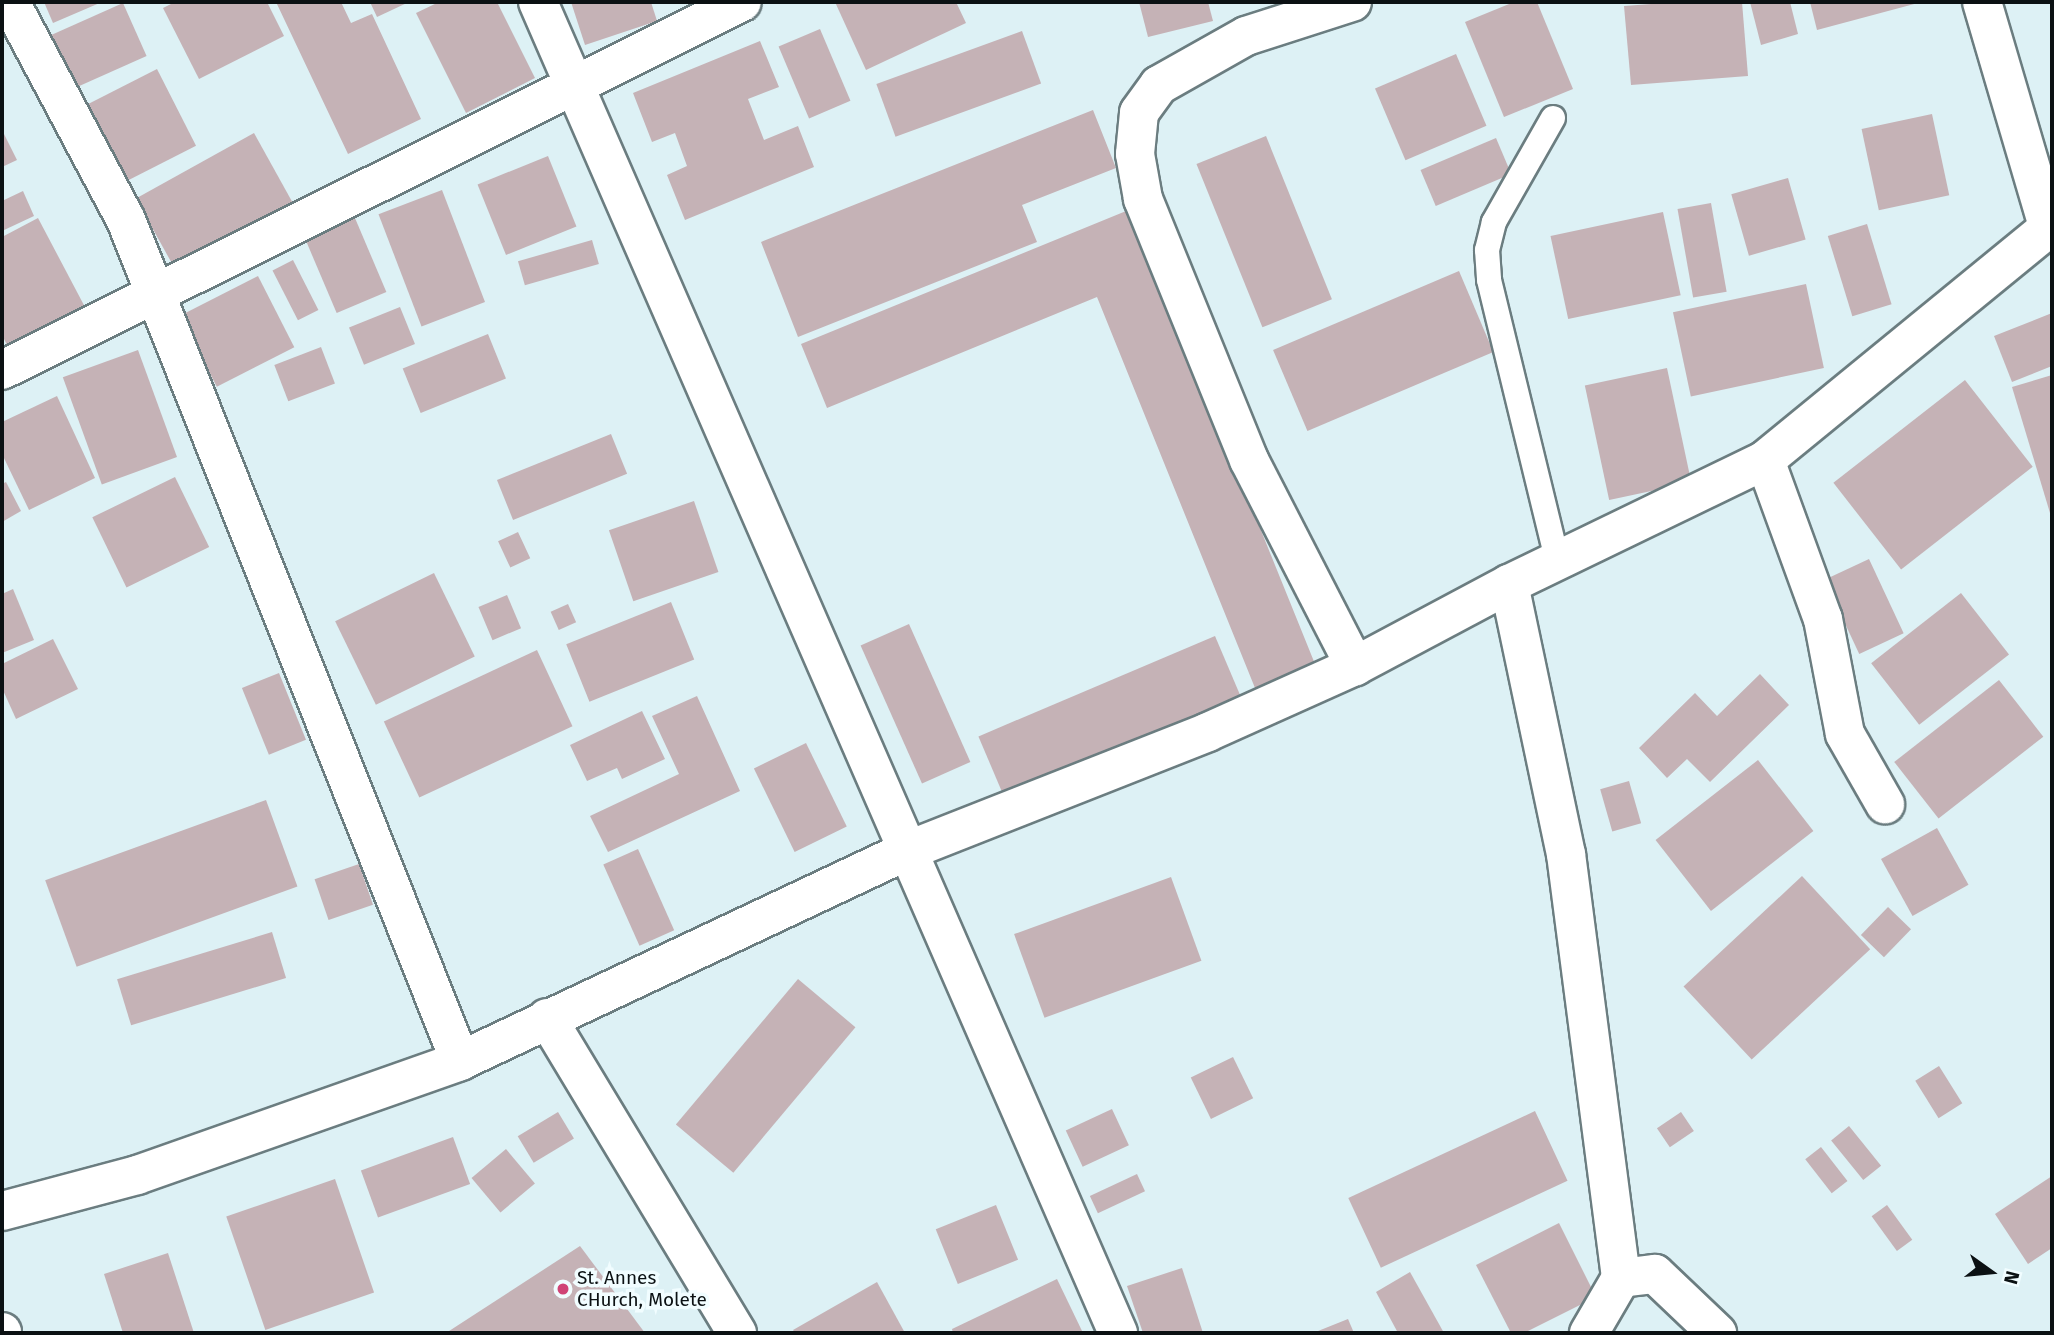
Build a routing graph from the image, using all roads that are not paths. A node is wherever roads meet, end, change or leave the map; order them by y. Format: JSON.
{"nodes":[{"id":1,"x":10,"y":2,"type":"edge"},
{"id":2,"x":538,"y":2,"type":"edge"},
{"id":3,"x":742,"y":2,"type":"edge"},
{"id":4,"x":1352,"y":2,"type":"edge"},
{"id":5,"x":1982,"y":2,"type":"edge"},
{"id":6,"x":575,"y":87,"type":"junction"},
{"id":7,"x":1553,"y":118,"type":"dead end"},
{"id":8,"x":2050,"y":226,"type":"edge"},
{"id":9,"x":155,"y":290,"type":"junction"},
{"id":10,"x":2,"y":370,"type":"edge"},
{"id":11,"x":1765,"y":460,"type":"junction"},
{"id":12,"x":1558,"y":562,"type":"junction"},
{"id":13,"x":1509,"y":584,"type":"junction"},
{"id":14,"x":1355,"y":666,"type":"junction"},
{"id":15,"x":1885,"y":804,"type":"dead end"},
{"id":16,"x":909,"y":850,"type":"junction"},
{"id":17,"x":547,"y":1018,"type":"junction"},
{"id":18,"x":460,"y":1061,"type":"junction"},
{"id":19,"x":2,"y":1211,"type":"edge"},
{"id":20,"x":1621,"y":1278,"type":"junction"},
{"id":21,"x":737,"y":1333,"type":"edge"},
{"id":22,"x":1118,"y":1333,"type":"edge"},
{"id":23,"x":1589,"y":1333,"type":"edge"},
{"id":24,"x":1717,"y":1333,"type":"edge"}],
"edges":[{"from":1,"to":9,"type":"street"},
{"from":2,"to":6,"type":"street"},
{"from":3,"to":6,"type":"street"},
{"from":4,"to":14,"type":"street"},
{"from":5,"to":8,"type":"street"},
{"from":6,"to":9,"type":"street"},
{"from":6,"to":16,"type":"street"},
{"from":7,"to":12,"type":"lane"},
{"from":8,"to":11,"type":"street"},
{"from":9,"to":10,"type":"street"},
{"from":9,"to":18,"type":"street"},
{"from":11,"to":12,"type":"street"},
{"from":11,"to":15,"type":"street"},
{"from":12,"to":13,"type":"street"},
{"from":13,"to":14,"type":"street"},
{"from":13,"to":20,"type":"street"},
{"from":14,"to":16,"type":"street"},
{"from":16,"to":17,"type":"street"},
{"from":16,"to":22,"type":"street"},
{"from":17,"to":18,"type":"street"},
{"from":17,"to":21,"type":"street"},
{"from":18,"to":19,"type":"street"},
{"from":20,"to":23,"type":"street"},
{"from":20,"to":24,"type":"street"}]}
